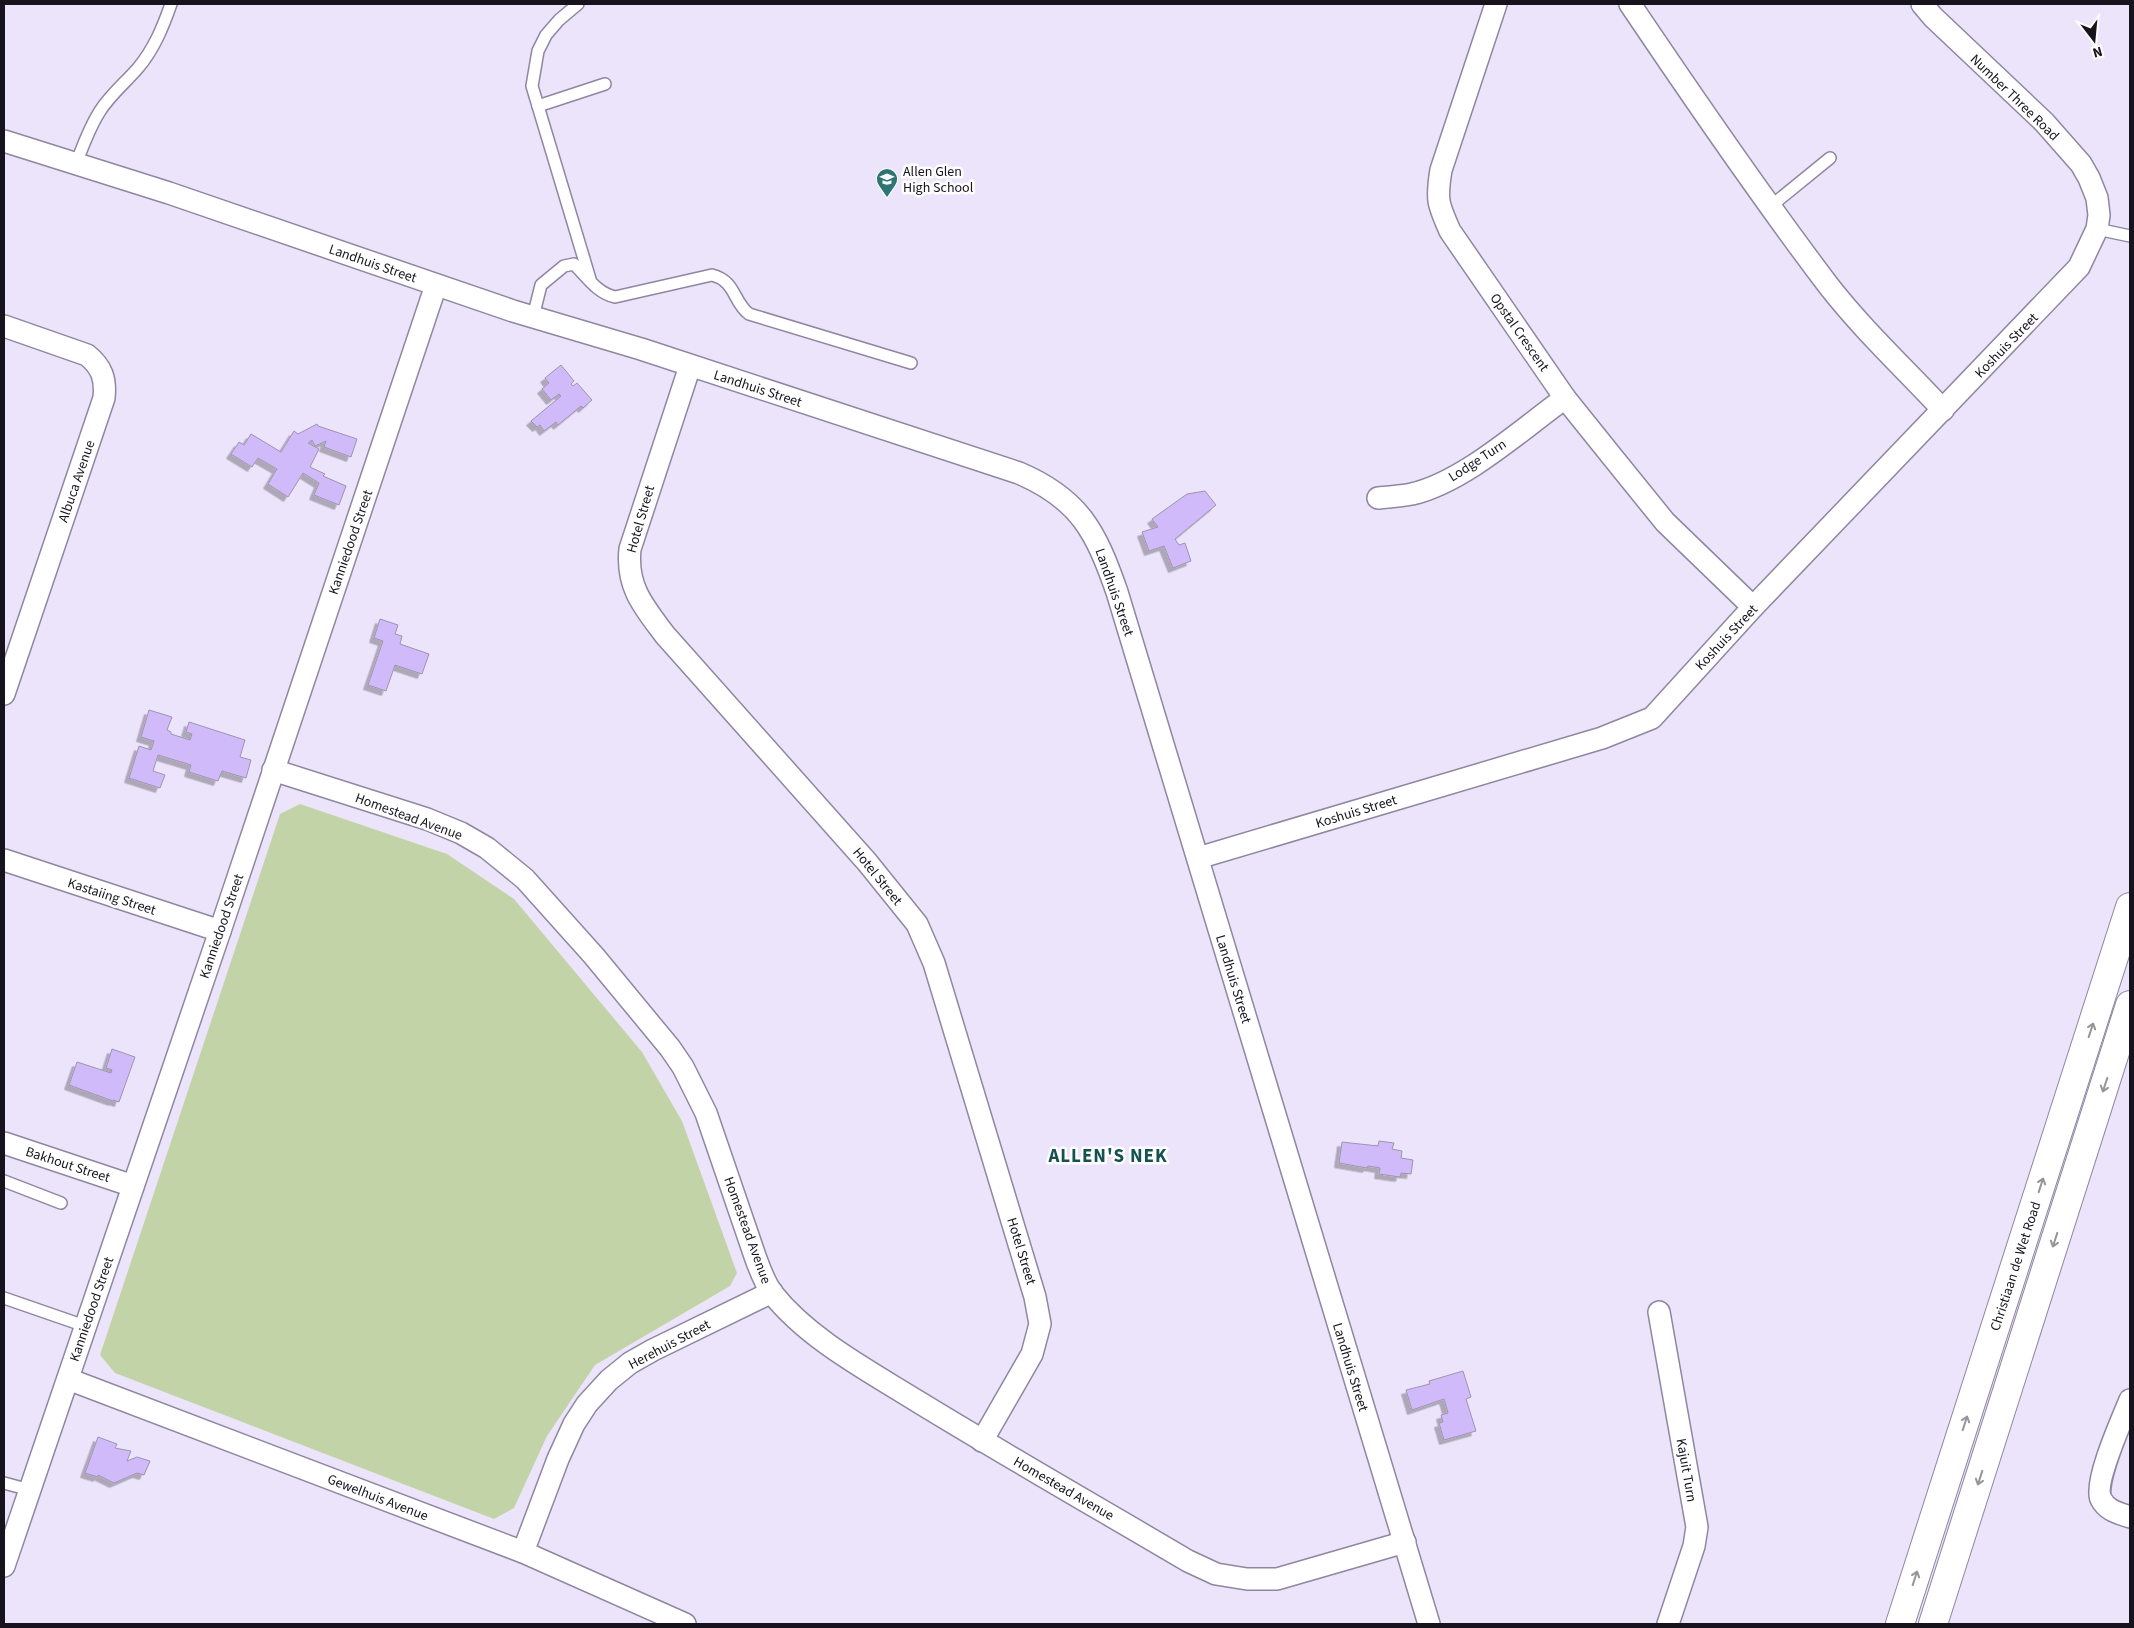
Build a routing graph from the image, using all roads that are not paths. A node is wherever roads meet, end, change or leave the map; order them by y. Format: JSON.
{"nodes":[{"id":1,"x":171,"y":4,"type":"edge"},
{"id":2,"x":578,"y":4,"type":"edge"},
{"id":3,"x":1496,"y":4,"type":"edge"},
{"id":4,"x":1630,"y":4,"type":"edge"},
{"id":5,"x":1922,"y":4,"type":"edge"},
{"id":6,"x":605,"y":84,"type":"dead end"},
{"id":7,"x":538,"y":106,"type":"junction"},
{"id":8,"x":4,"y":141,"type":"edge"},
{"id":9,"x":1830,"y":158,"type":"dead end"},
{"id":10,"x":76,"y":164,"type":"junction"},
{"id":11,"x":2097,"y":198,"type":"joint"},
{"id":12,"x":1771,"y":206,"type":"junction"},
{"id":13,"x":2098,"y":229,"type":"junction"},
{"id":14,"x":2130,"y":236,"type":"edge"},
{"id":15,"x":590,"y":281,"type":"junction"},
{"id":16,"x":436,"y":285,"type":"junction"},
{"id":17,"x":533,"y":317,"type":"junction"},
{"id":18,"x":4,"y":326,"type":"edge"},
{"id":19,"x":911,"y":363,"type":"dead end"},
{"id":20,"x":690,"y":366,"type":"junction"},
{"id":21,"x":1565,"y":398,"type":"junction"},
{"id":22,"x":1943,"y":410,"type":"junction"},
{"id":23,"x":1378,"y":498,"type":"dead end"},
{"id":24,"x":1753,"y":608,"type":"junction"},
{"id":25,"x":4,"y":694,"type":"edge"},
{"id":26,"x":273,"y":770,"type":"junction"},
{"id":27,"x":1198,"y":858,"type":"junction"},
{"id":28,"x":4,"y":860,"type":"edge"},
{"id":29,"x":2130,"y":908,"type":"edge"},
{"id":30,"x":220,"y":931,"type":"junction"},
{"id":31,"x":2130,"y":1005,"type":"edge"},
{"id":32,"x":4,"y":1143,"type":"edge"},
{"id":33,"x":4,"y":1181,"type":"edge"},
{"id":34,"x":133,"y":1186,"type":"junction"},
{"id":35,"x":61,"y":1203,"type":"dead end"},
{"id":36,"x":772,"y":1292,"type":"junction"},
{"id":37,"x":4,"y":1298,"type":"edge"},
{"id":38,"x":1659,"y":1312,"type":"dead end"},
{"id":39,"x":86,"y":1326,"type":"junction"},
{"id":40,"x":68,"y":1380,"type":"junction"},
{"id":41,"x":2130,"y":1400,"type":"edge"},
{"id":42,"x":982,"y":1441,"type":"junction"},
{"id":43,"x":2122,"y":1441,"type":"edge"},
{"id":44,"x":4,"y":1483,"type":"edge"},
{"id":45,"x":30,"y":1490,"type":"junction"},
{"id":46,"x":2130,"y":1517,"type":"edge"},
{"id":47,"x":1404,"y":1542,"type":"junction"},
{"id":48,"x":523,"y":1552,"type":"junction"},
{"id":49,"x":4,"y":1566,"type":"edge"},
{"id":50,"x":685,"y":1624,"type":"edge"},
{"id":51,"x":1429,"y":1624,"type":"edge"},
{"id":52,"x":1668,"y":1624,"type":"edge"},
{"id":53,"x":1900,"y":1624,"type":"edge"},
{"id":54,"x":1933,"y":1624,"type":"edge"}],
"edges":[{"from":1,"to":10,"type":"lane"},
{"from":2,"to":7,"type":"lane"},
{"from":3,"to":21,"type":"street","name":"Opstal Crescent"},
{"from":4,"to":12,"type":"street"},
{"from":5,"to":11,"type":"street","name":"Number Three Road"},
{"from":6,"to":7,"type":"lane"},
{"from":7,"to":15,"type":"lane"},
{"from":8,"to":10,"type":"street","name":"Landhuis Street"},
{"from":9,"to":12,"type":"lane"},
{"from":10,"to":16,"type":"street","name":"Landhuis Street"},
{"from":11,"to":13,"type":"street","name":"Koshuis Street"},
{"from":12,"to":22,"type":"street"},
{"from":13,"to":14,"type":"lane"},
{"from":13,"to":22,"type":"street","name":"Koshuis Street"},
{"from":15,"to":17,"type":"lane"},
{"from":15,"to":19,"type":"lane"},
{"from":16,"to":17,"type":"street","name":"Landhuis Street"},
{"from":16,"to":26,"type":"street","name":"Kanniedood Street"},
{"from":17,"to":20,"type":"street","name":"Landhuis Street"},
{"from":18,"to":25,"type":"street","name":"Albuca Avenue"},
{"from":20,"to":27,"type":"street","name":"Landhuis Street"},
{"from":20,"to":42,"type":"street","name":"Hotel Street"},
{"from":21,"to":23,"type":"street","name":"Lodge Turn"},
{"from":21,"to":24,"type":"street","name":"Opstal Crescent"},
{"from":22,"to":24,"type":"street","name":"Koshuis Street"},
{"from":24,"to":27,"type":"street","name":"Koshuis Street"},
{"from":26,"to":30,"type":"street","name":"Kanniedood Street"},
{"from":26,"to":36,"type":"street","name":"Homestead Avenue"},
{"from":27,"to":47,"type":"street","name":"Landhuis Street"},
{"from":28,"to":30,"type":"street","name":"Kastaiing Street"},
{"from":53,"to":29,"type":"main road","name":"Christiaan de Wet Road","one_way":true},
{"from":30,"to":34,"type":"street","name":"Kanniedood Street"},
{"from":31,"to":54,"type":"main road","one_way":true},
{"from":32,"to":34,"type":"street","name":"Bakhout Street"},
{"from":33,"to":35,"type":"lane"},
{"from":34,"to":39,"type":"street","name":"Kanniedood Street"},
{"from":36,"to":42,"type":"street","name":"Homestead Avenue"},
{"from":36,"to":48,"type":"street","name":"Herehuis Street"},
{"from":37,"to":39,"type":"lane"},
{"from":38,"to":52,"type":"street","name":"Kajuit Turn"},
{"from":39,"to":40,"type":"street","name":"Kanniedood Street"},
{"from":40,"to":45,"type":"street","name":"Kanniedood Street"},
{"from":40,"to":48,"type":"street","name":"Gewelhuis Avenue"},
{"from":41,"to":43,"type":"street"},
{"from":42,"to":47,"type":"street","name":"Homestead Avenue"},
{"from":43,"to":46,"type":"street"},
{"from":44,"to":45,"type":"lane"},
{"from":45,"to":49,"type":"street","name":"Kanniedood Street"},
{"from":47,"to":51,"type":"street","name":"Landhuis Street"},
{"from":48,"to":50,"type":"street","name":"Gewelhuis Avenue"}]}
